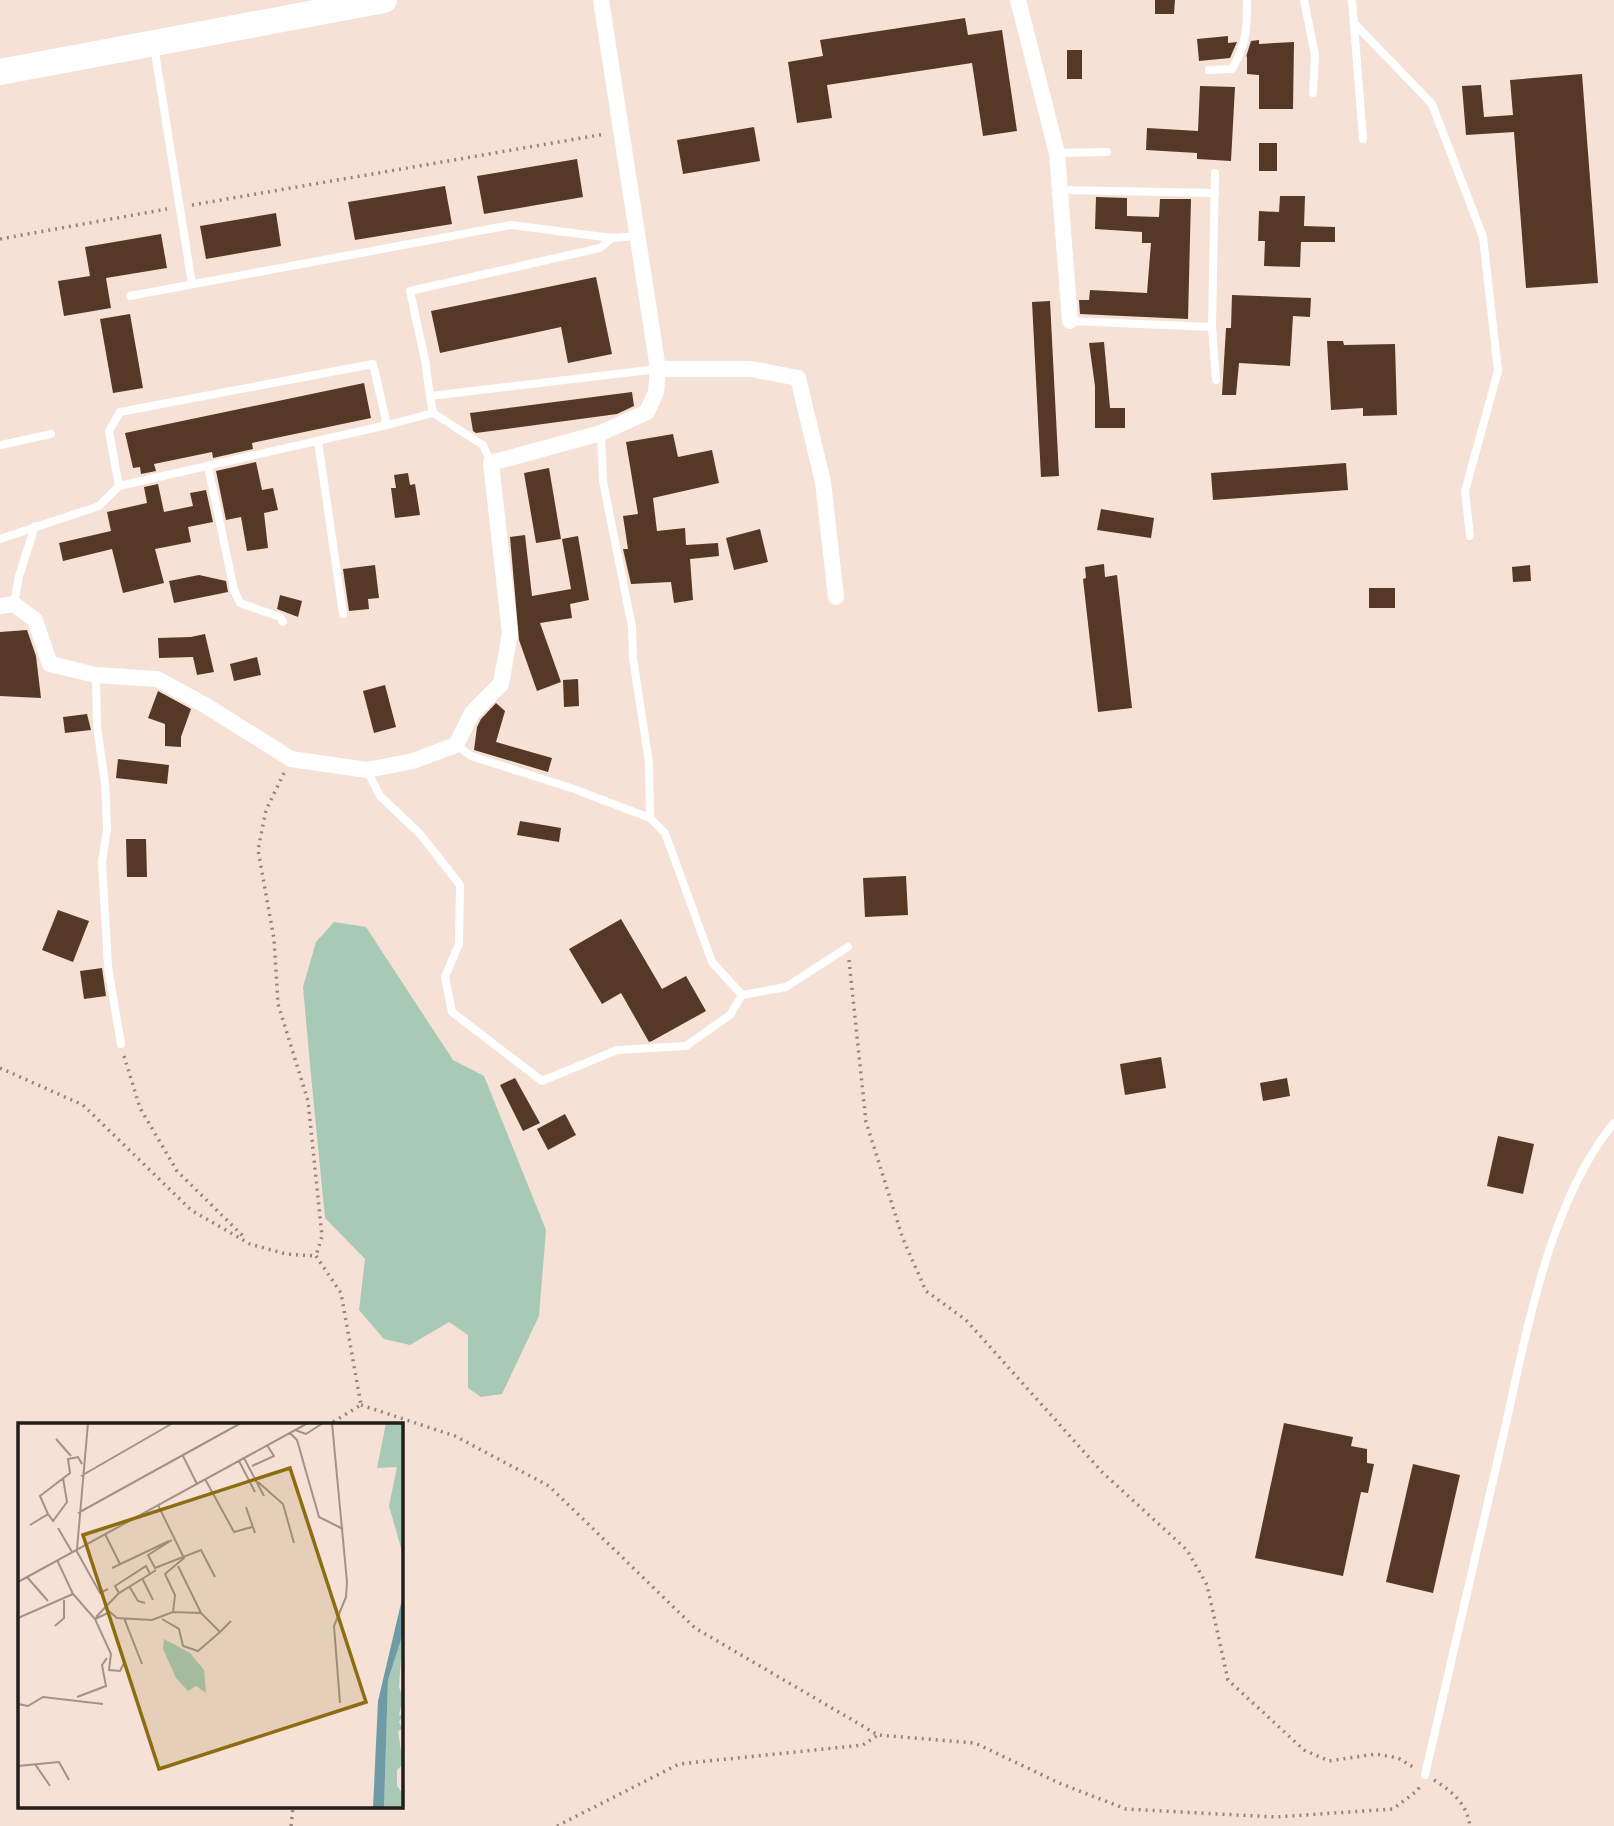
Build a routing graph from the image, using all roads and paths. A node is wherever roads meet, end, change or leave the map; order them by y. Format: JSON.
{"nodes":[{"id":1,"x":384,"y":0,"type":"edge"},
{"id":2,"x":601,"y":0,"type":"edge"},
{"id":3,"x":1018,"y":0,"type":"edge"},
{"id":4,"x":1247,"y":0,"type":"edge"},
{"id":5,"x":1304,"y":0,"type":"edge"},
{"id":6,"x":1352,"y":0,"type":"edge"},
{"id":7,"x":1354,"y":23,"type":"junction"},
{"id":8,"x":154,"y":43,"type":"junction"},
{"id":9,"x":1209,"y":71,"type":"dead end"},
{"id":10,"x":0,"y":72,"type":"edge"},
{"id":11,"x":1313,"y":93,"type":"dead end"},
{"id":12,"x":621,"y":131,"type":"junction"},
{"id":13,"x":1363,"y":139,"type":"dead end"},
{"id":14,"x":1107,"y":152,"type":"dead end"},
{"id":15,"x":1057,"y":153,"type":"junction"},
{"id":16,"x":1215,"y":173,"type":"dead end"},
{"id":17,"x":1060,"y":190,"type":"junction"},
{"id":18,"x":1215,"y":193,"type":"junction"},
{"id":19,"x":180,"y":207,"type":"junction"},
{"id":20,"x":638,"y":236,"type":"junction"},
{"id":21,"x":612,"y":238,"type":"junction"},
{"id":22,"x":0,"y":239,"type":"edge"},
{"id":23,"x":192,"y":284,"type":"junction"},
{"id":24,"x":130,"y":296,"type":"dead end"},
{"id":25,"x":1070,"y":321,"type":"joint"},
{"id":26,"x":1212,"y":327,"type":"junction"},
{"id":27,"x":658,"y":369,"type":"junction"},
{"id":28,"x":1216,"y":380,"type":"dead end"},
{"id":29,"x":430,"y":396,"type":"junction"},
{"id":30,"x":433,"y":413,"type":"junction"},
{"id":31,"x":387,"y":425,"type":"junction"},
{"id":32,"x":601,"y":433,"type":"junction"},
{"id":33,"x":51,"y":434,"type":"dead end"},
{"id":34,"x":318,"y":441,"type":"junction"},
{"id":35,"x":0,"y":445,"type":"edge"},
{"id":36,"x":491,"y":463,"type":"junction"},
{"id":37,"x":208,"y":466,"type":"junction"},
{"id":38,"x":119,"y":486,"type":"junction"},
{"id":39,"x":35,"y":526,"type":"junction"},
{"id":40,"x":1469,"y":536,"type":"dead end"},
{"id":41,"x":0,"y":540,"type":"edge"},
{"id":42,"x":836,"y":597,"type":"dead end"},
{"id":43,"x":7,"y":605,"type":"edge"},
{"id":44,"x":343,"y":614,"type":"dead end"},
{"id":45,"x":283,"y":622,"type":"dead end"},
{"id":46,"x":96,"y":674,"type":"junction"},
{"id":47,"x":456,"y":746,"type":"junction"},
{"id":48,"x":291,"y":758,"type":"junction"},
{"id":49,"x":368,"y":770,"type":"junction"},
{"id":50,"x":650,"y":818,"type":"junction"},
{"id":51,"x":848,"y":947,"type":"joint"},
{"id":52,"x":742,"y":995,"type":"junction"},
{"id":53,"x":121,"y":1044,"type":"joint"},
{"id":54,"x":0,"y":1068,"type":"edge"},
{"id":55,"x":1614,"y":1123,"type":"edge"},
{"id":56,"x":250,"y":1244,"type":"junction"},
{"id":57,"x":316,"y":1256,"type":"junction"},
{"id":58,"x":361,"y":1405,"type":"junction"},
{"id":59,"x":331,"y":1423,"type":"edge"},
{"id":60,"x":878,"y":1735,"type":"junction"},
{"id":61,"x":1425,"y":1774,"type":"junction"},
{"id":62,"x":293,"y":1808,"type":"edge"},
{"id":63,"x":291,"y":1826,"type":"edge"},
{"id":64,"x":557,"y":1826,"type":"edge"},
{"id":65,"x":1470,"y":1826,"type":"edge"}],
"edges":[{"from":1,"to":8,"type":"main road"},
{"from":2,"to":12,"type":"street"},
{"from":3,"to":15,"type":"street"},
{"from":4,"to":9,"type":"lane"},
{"from":5,"to":11,"type":"lane"},
{"from":6,"to":7,"type":"lane"},
{"from":7,"to":13,"type":"lane"},
{"from":7,"to":40,"type":"lane"},
{"from":8,"to":10,"type":"main road"},
{"from":8,"to":19,"type":"lane"},
{"from":12,"to":19,"type":"path"},
{"from":12,"to":20,"type":"street"},
{"from":14,"to":15,"type":"lane"},
{"from":15,"to":17,"type":"street"},
{"from":16,"to":18,"type":"lane"},
{"from":17,"to":18,"type":"lane"},
{"from":17,"to":25,"type":"street"},
{"from":18,"to":26,"type":"lane"},
{"from":19,"to":22,"type":"path"},
{"from":19,"to":23,"type":"lane"},
{"from":20,"to":21,"type":"lane"},
{"from":20,"to":27,"type":"street"},
{"from":21,"to":23,"type":"lane"},
{"from":21,"to":29,"type":"lane"},
{"from":23,"to":24,"type":"lane"},
{"from":25,"to":26,"type":"lane"},
{"from":26,"to":28,"type":"lane"},
{"from":27,"to":29,"type":"lane"},
{"from":27,"to":32,"type":"street"},
{"from":27,"to":42,"type":"street"},
{"from":29,"to":30,"type":"lane"},
{"from":30,"to":31,"type":"lane"},
{"from":30,"to":36,"type":"lane"},
{"from":31,"to":34,"type":"lane"},
{"from":31,"to":38,"type":"lane"},
{"from":32,"to":36,"type":"street"},
{"from":32,"to":50,"type":"lane"},
{"from":33,"to":35,"type":"lane"},
{"from":34,"to":37,"type":"lane"},
{"from":34,"to":44,"type":"lane"},
{"from":36,"to":47,"type":"street"},
{"from":37,"to":38,"type":"lane"},
{"from":37,"to":45,"type":"lane"},
{"from":38,"to":39,"type":"lane"},
{"from":39,"to":41,"type":"lane"},
{"from":39,"to":43,"type":"lane"},
{"from":43,"to":46,"type":"street"},
{"from":46,"to":48,"type":"street"},
{"from":46,"to":53,"type":"lane"},
{"from":47,"to":49,"type":"street"},
{"from":47,"to":50,"type":"lane"},
{"from":48,"to":49,"type":"street"},
{"from":48,"to":57,"type":"path"},
{"from":49,"to":52,"type":"lane"},
{"from":50,"to":52,"type":"lane"},
{"from":51,"to":52,"type":"lane"},
{"from":51,"to":61,"type":"path"},
{"from":53,"to":56,"type":"path"},
{"from":54,"to":56,"type":"path"},
{"from":55,"to":61,"type":"lane"},
{"from":56,"to":57,"type":"path"},
{"from":57,"to":58,"type":"path"},
{"from":58,"to":59,"type":"path"},
{"from":58,"to":60,"type":"path"},
{"from":60,"to":61,"type":"path"},
{"from":60,"to":64,"type":"path"},
{"from":61,"to":65,"type":"path"},
{"from":62,"to":63,"type":"path"}]}
